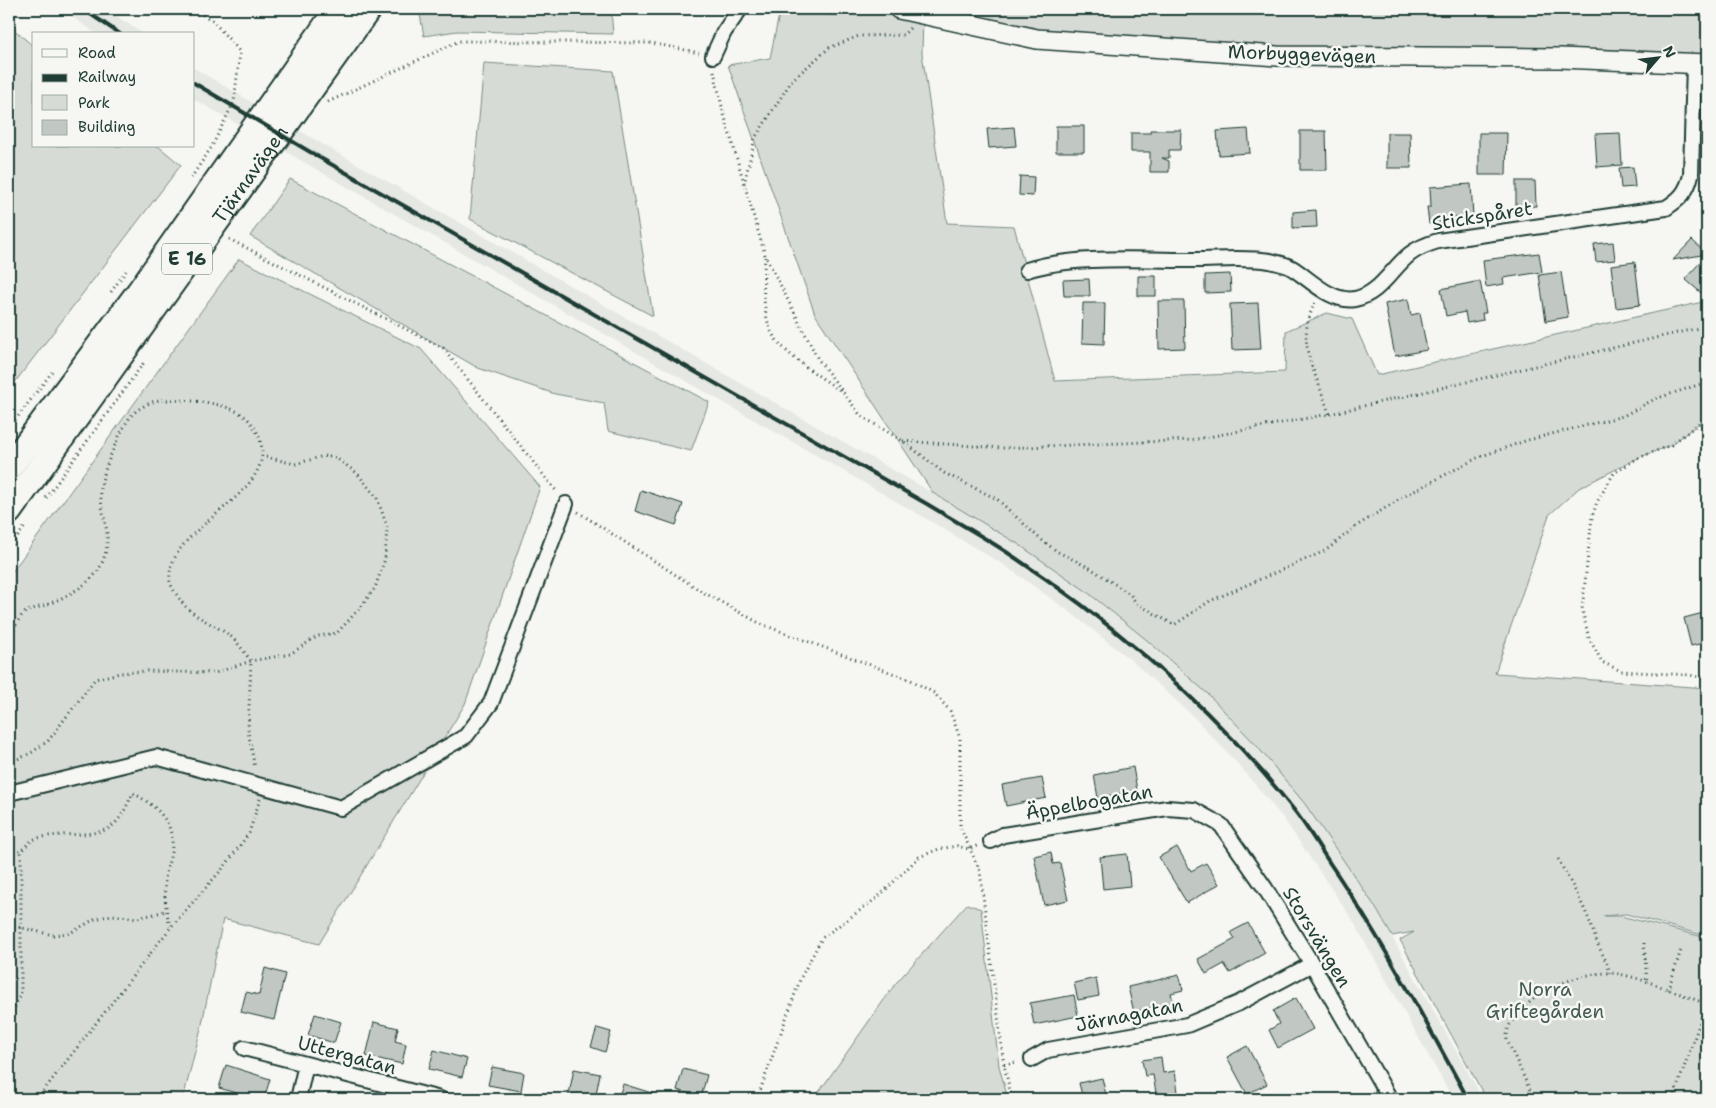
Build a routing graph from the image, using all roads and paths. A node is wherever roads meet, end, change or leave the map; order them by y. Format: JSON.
{"nodes":[{"id":1,"x":193,"y":9,"type":"edge"},
{"id":2,"x":338,"y":9,"type":"edge"},
{"id":3,"x":368,"y":9,"type":"edge"},
{"id":4,"x":740,"y":9,"type":"edge"},
{"id":5,"x":899,"y":9,"type":"edge"},
{"id":6,"x":1192,"y":9,"type":"edge"},
{"id":7,"x":1322,"y":9,"type":"edge"},
{"id":8,"x":1213,"y":10,"type":"edge"},
{"id":9,"x":923,"y":14,"type":"junction"},
{"id":10,"x":713,"y":56,"type":"junction"},
{"id":11,"x":1701,"y":63,"type":"edge"},
{"id":12,"x":323,"y":105,"type":"dead end"},
{"id":13,"x":190,"y":180,"type":"dead end"},
{"id":14,"x":744,"y":185,"type":"junction"},
{"id":15,"x":229,"y":239,"type":"dead end"},
{"id":16,"x":765,"y":255,"type":"junction"},
{"id":17,"x":128,"y":268,"type":"dead end"},
{"id":18,"x":1027,"y":270,"type":"dead end"},
{"id":19,"x":1322,"y":289,"type":"junction"},
{"id":20,"x":105,"y":300,"type":"dead end"},
{"id":21,"x":1707,"y":326,"type":"edge"},
{"id":22,"x":53,"y":370,"type":"dead end"},
{"id":23,"x":1707,"y":377,"type":"edge"},
{"id":24,"x":844,"y":393,"type":"junction"},
{"id":25,"x":1328,"y":414,"type":"junction"},
{"id":26,"x":1707,"y":417,"type":"edge"},
{"id":27,"x":9,"y":428,"type":"edge"},
{"id":28,"x":903,"y":441,"type":"junction"},
{"id":29,"x":262,"y":456,"type":"junction"},
{"id":30,"x":9,"y":468,"type":"edge"},
{"id":31,"x":566,"y":504,"type":"junction"},
{"id":32,"x":9,"y":511,"type":"edge"},
{"id":33,"x":9,"y":650,"type":"edge"},
{"id":34,"x":252,"y":661,"type":"junction"},
{"id":35,"x":1707,"y":678,"type":"edge"},
{"id":36,"x":9,"y":763,"type":"edge"},
{"id":37,"x":259,"y":785,"type":"junction"},
{"id":38,"x":9,"y":794,"type":"edge"},
{"id":39,"x":1194,"y":810,"type":"joint"},
{"id":40,"x":991,"y":841,"type":"joint"},
{"id":41,"x":969,"y":849,"type":"junction"},
{"id":42,"x":21,"y":851,"type":"junction"},
{"id":43,"x":9,"y":854,"type":"edge"},
{"id":44,"x":1558,"y":860,"type":"dead end"},
{"id":45,"x":166,"y":912,"type":"junction"},
{"id":46,"x":9,"y":925,"type":"edge"},
{"id":47,"x":21,"y":927,"type":"junction"},
{"id":48,"x":171,"y":927,"type":"junction"},
{"id":49,"x":1644,"y":943,"type":"dead end"},
{"id":50,"x":1681,"y":950,"type":"dead end"},
{"id":51,"x":1312,"y":964,"type":"junction"},
{"id":52,"x":1610,"y":973,"type":"junction"},
{"id":53,"x":1647,"y":983,"type":"junction"},
{"id":54,"x":1668,"y":990,"type":"junction"},
{"id":55,"x":1707,"y":1003,"type":"edge"},
{"id":56,"x":9,"y":1022,"type":"edge"},
{"id":57,"x":244,"y":1048,"type":"dead end"},
{"id":58,"x":1032,"y":1059,"type":"dead end"},
{"id":59,"x":306,"y":1064,"type":"junction"},
{"id":60,"x":37,"y":1099,"type":"edge"},
{"id":61,"x":298,"y":1099,"type":"edge"},
{"id":62,"x":440,"y":1099,"type":"edge"},
{"id":63,"x":757,"y":1099,"type":"edge"},
{"id":64,"x":1012,"y":1099,"type":"edge"},
{"id":65,"x":1390,"y":1099,"type":"edge"},
{"id":66,"x":1534,"y":1099,"type":"edge"},
{"id":67,"x":1673,"y":1099,"type":"edge"}],
"edges":[{"from":1,"to":13,"type":"path"},
{"from":2,"to":30,"type":"highway","name":"Tjärnavägen","number":"E 16"},
{"from":3,"to":32,"type":"highway","name":"Tjärnavägen","number":"E 16"},
{"from":4,"to":10,"type":"street"},
{"from":5,"to":9,"type":"street","name":"Morbyggevägen"},
{"from":6,"to":8,"type":"path"},
{"from":7,"to":8,"type":"path"},
{"from":9,"to":11,"type":"street","name":"Morbyggevägen"},
{"from":9,"to":14,"type":"path"},
{"from":10,"to":12,"type":"path"},
{"from":10,"to":14,"type":"path"},
{"from":11,"to":19,"type":"street","name":"Stickspåret"},
{"from":14,"to":16,"type":"path"},
{"from":15,"to":31,"type":"path"},
{"from":16,"to":24,"type":"path"},
{"from":16,"to":24,"type":"path"},
{"from":17,"to":20,"type":"path"},
{"from":18,"to":19,"type":"street","name":"Stickspåret"},
{"from":19,"to":25,"type":"path"},
{"from":21,"to":25,"type":"path"},
{"from":22,"to":27,"type":"path"},
{"from":23,"to":28,"type":"path"},
{"from":24,"to":28,"type":"path"},
{"from":25,"to":28,"type":"path"},
{"from":26,"to":35,"type":"path"},
{"from":29,"to":33,"type":"path"},
{"from":29,"to":34,"type":"path"},
{"from":29,"to":34,"type":"path"},
{"from":31,"to":37,"type":"street"},
{"from":31,"to":41,"type":"path"},
{"from":34,"to":36,"type":"path"},
{"from":34,"to":37,"type":"path"},
{"from":37,"to":38,"type":"street"},
{"from":37,"to":48,"type":"path"},
{"from":39,"to":40,"type":"street","name":"Äppelbogatan"},
{"from":39,"to":51,"type":"street","name":"Storsvängen"},
{"from":40,"to":41,"type":"path"},
{"from":41,"to":63,"type":"path"},
{"from":41,"to":64,"type":"path"},
{"from":42,"to":43,"type":"path"},
{"from":42,"to":45,"type":"path"},
{"from":42,"to":47,"type":"path"},
{"from":44,"to":52,"type":"path"},
{"from":45,"to":47,"type":"path"},
{"from":45,"to":48,"type":"path"},
{"from":46,"to":47,"type":"path"},
{"from":47,"to":56,"type":"path"},
{"from":48,"to":60,"type":"path"},
{"from":49,"to":53,"type":"path"},
{"from":50,"to":54,"type":"path"},
{"from":51,"to":58,"type":"street","name":"Järnagatan"},
{"from":51,"to":65,"type":"street","name":"Storsvängen"},
{"from":52,"to":53,"type":"path"},
{"from":52,"to":66,"type":"path"},
{"from":53,"to":54,"type":"path"},
{"from":54,"to":55,"type":"path"},
{"from":55,"to":67,"type":"path"},
{"from":57,"to":59,"type":"street","name":"Uttergatan"},
{"from":59,"to":61,"type":"street"},
{"from":59,"to":62,"type":"street","name":"Uttergatan"}]}
